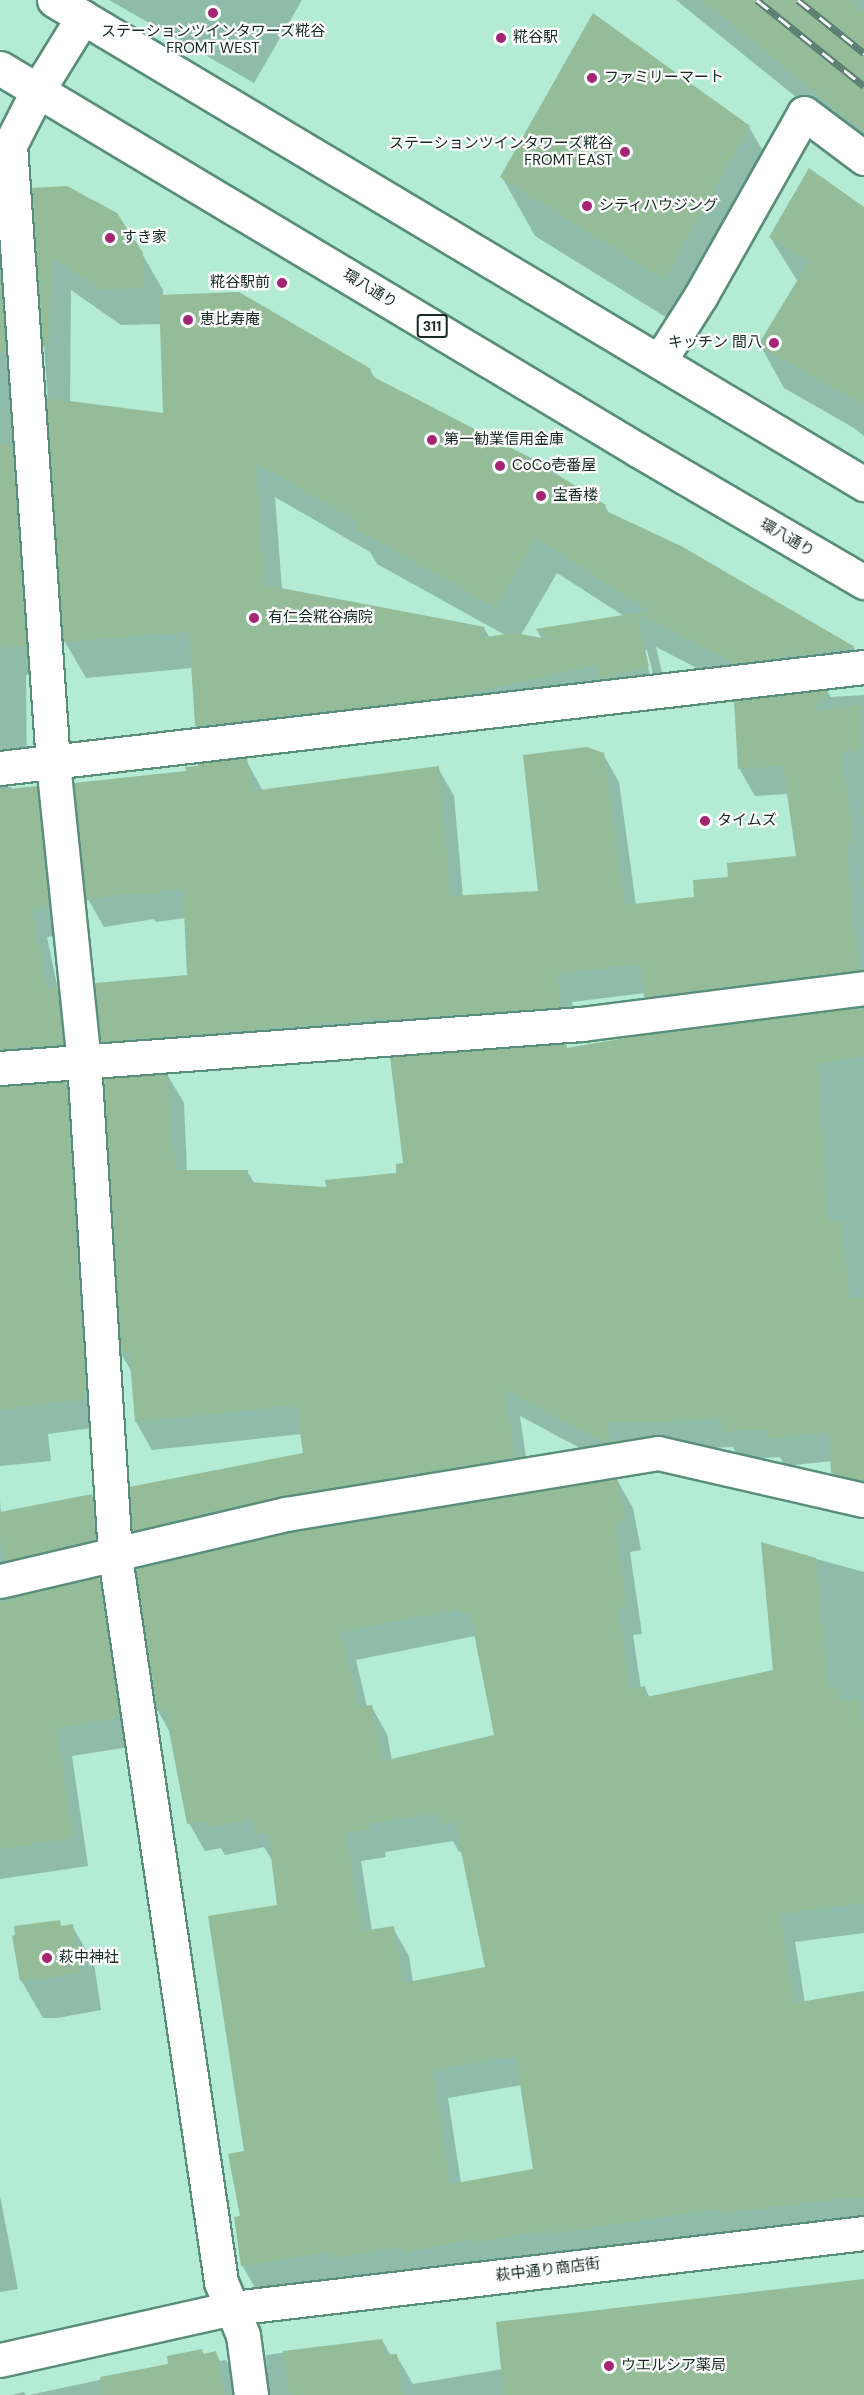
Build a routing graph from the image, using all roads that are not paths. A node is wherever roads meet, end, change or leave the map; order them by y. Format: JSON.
{"nodes":[{"id":1,"x":54,"y":0,"type":"edge"},
{"id":2,"x":83,"y":17,"type":"junction"},
{"id":3,"x":0,"y":68,"type":"edge"},
{"id":4,"x":38,"y":90,"type":"junction"},
{"id":5,"x":5,"y":144,"type":"edge"},
{"id":6,"x":864,"y":159,"type":"edge"},
{"id":7,"x":660,"y":360,"type":"junction"},
{"id":8,"x":864,"y":484,"type":"edge"},
{"id":9,"x":864,"y":582,"type":"edge"},
{"id":10,"x":864,"y":667,"type":"edge"},
{"id":11,"x":53,"y":763,"type":"junction"},
{"id":12,"x":0,"y":768,"type":"edge"},
{"id":13,"x":864,"y":988,"type":"edge"},
{"id":14,"x":84,"y":1062,"type":"junction"},
{"id":15,"x":0,"y":1068,"type":"edge"},
{"id":16,"x":864,"y":1500,"type":"edge"},
{"id":17,"x":115,"y":1556,"type":"junction"},
{"id":18,"x":0,"y":1581,"type":"edge"},
{"id":19,"x":864,"y":2233,"type":"edge"},
{"id":20,"x":233,"y":2308,"type":"junction"},
{"id":21,"x":0,"y":2360,"type":"edge"},
{"id":22,"x":251,"y":2395,"type":"edge"}],
"edges":[{"from":1,"to":2,"type":"street"},
{"from":2,"to":4,"type":"street"},
{"from":2,"to":7,"type":"street"},
{"from":3,"to":4,"type":"street","name":"環八通り","number":"311"},
{"from":4,"to":5,"type":"street"},
{"from":4,"to":9,"type":"street","name":"環八通り","number":"311"},
{"from":5,"to":11,"type":"street"},
{"from":6,"to":7,"type":"street"},
{"from":7,"to":8,"type":"street"},
{"from":10,"to":11,"type":"street"},
{"from":11,"to":12,"type":"street"},
{"from":11,"to":14,"type":"street"},
{"from":13,"to":14,"type":"street"},
{"from":14,"to":15,"type":"street"},
{"from":14,"to":17,"type":"street"},
{"from":16,"to":17,"type":"street"},
{"from":17,"to":18,"type":"street"},
{"from":17,"to":20,"type":"street"},
{"from":19,"to":20,"type":"street","name":"萩中通り商店街"},
{"from":20,"to":21,"type":"street","name":"萩中通り商店街"},
{"from":20,"to":22,"type":"street"}]}
